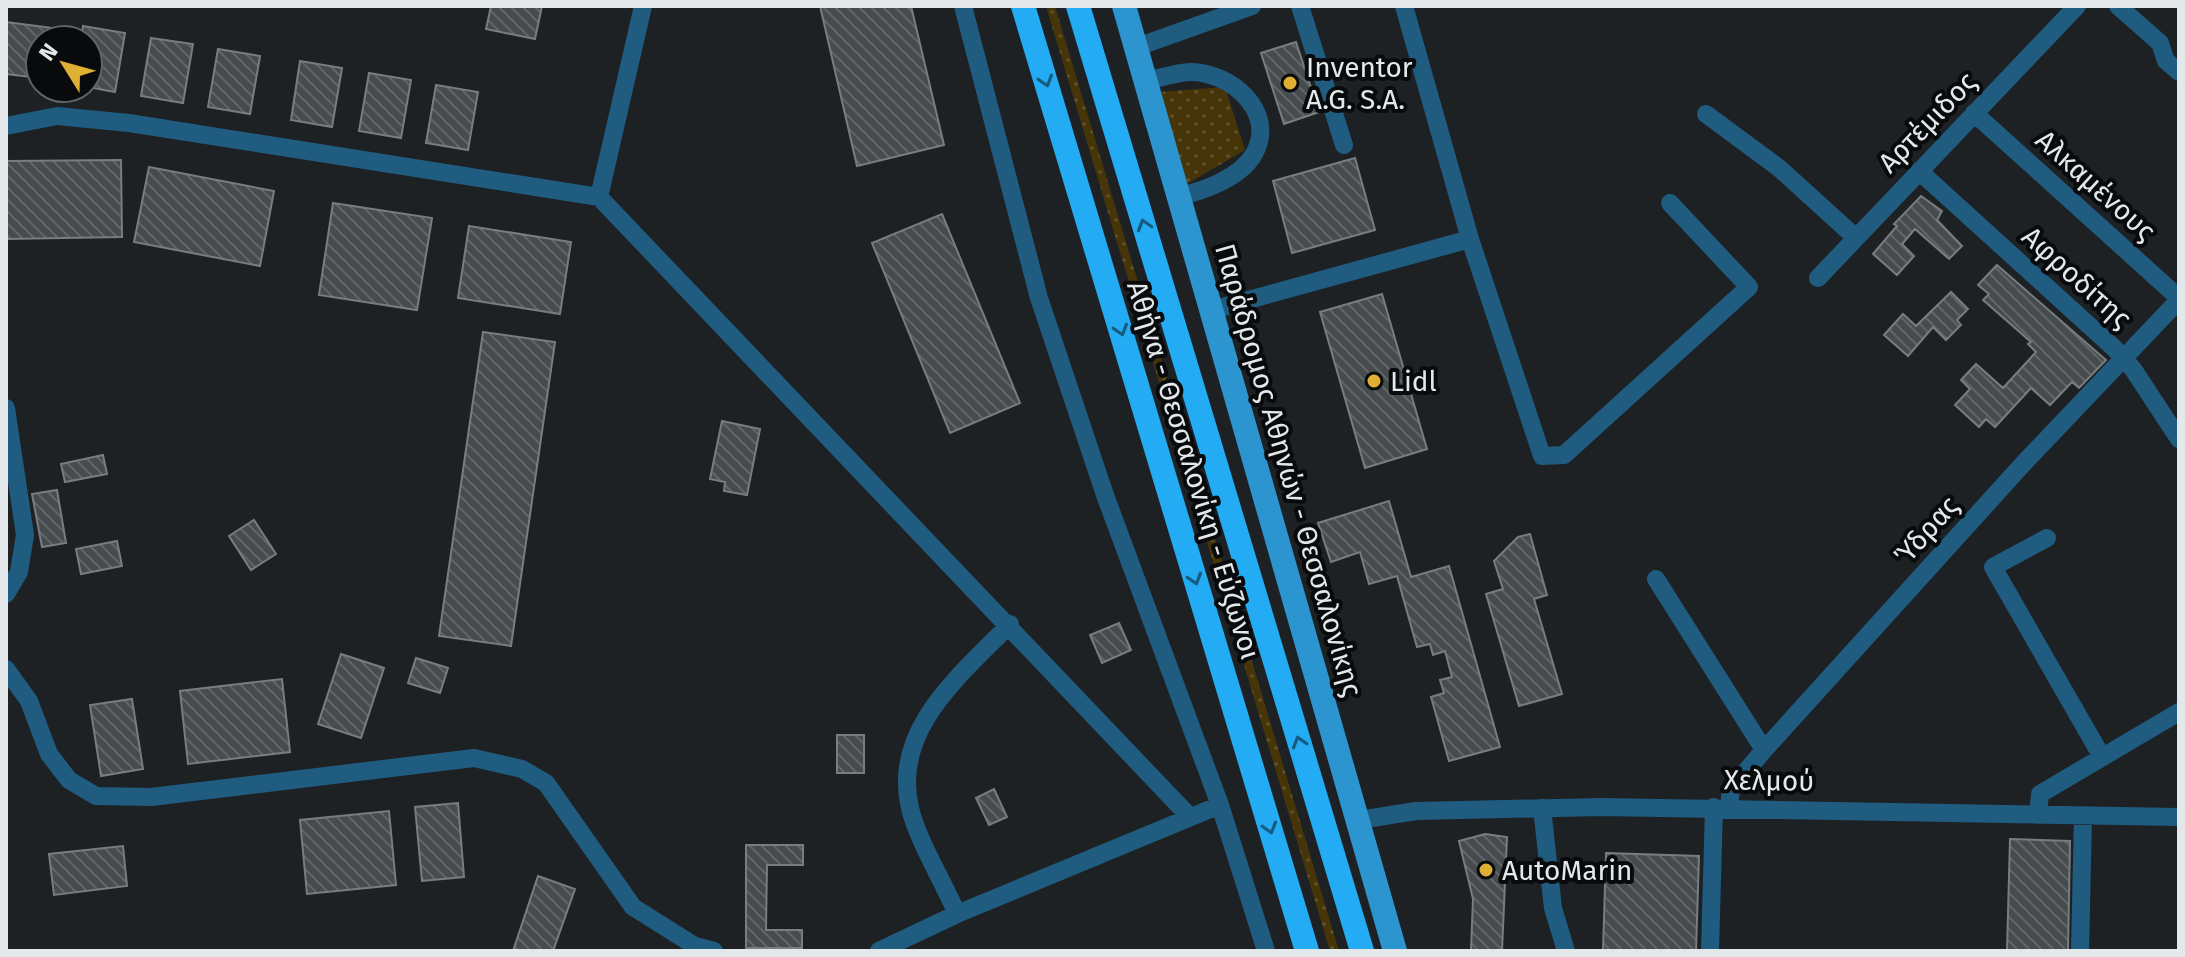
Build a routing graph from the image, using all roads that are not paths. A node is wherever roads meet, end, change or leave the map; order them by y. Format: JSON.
{"nodes":[{"id":1,"x":643,"y":6,"type":"edge"},
{"id":2,"x":963,"y":6,"type":"edge"},
{"id":3,"x":1023,"y":6,"type":"edge"},
{"id":4,"x":1078,"y":6,"type":"edge"},
{"id":5,"x":1124,"y":6,"type":"edge"},
{"id":6,"x":1252,"y":6,"type":"edge"},
{"id":7,"x":1300,"y":6,"type":"edge"},
{"id":8,"x":1404,"y":6,"type":"edge"},
{"id":9,"x":2077,"y":6,"type":"edge"},
{"id":10,"x":2118,"y":6,"type":"edge"},
{"id":11,"x":1137,"y":47,"type":"junction"},
{"id":12,"x":2179,"y":72,"type":"edge"},
{"id":13,"x":1146,"y":81,"type":"junction"},
{"id":14,"x":1974,"y":113,"type":"junction"},
{"id":15,"x":1706,"y":114,"type":"dead end"},
{"id":16,"x":6,"y":126,"type":"edge"},
{"id":17,"x":1344,"y":145,"type":"dead end"},
{"id":18,"x":1919,"y":171,"type":"junction"},
{"id":19,"x":1179,"y":196,"type":"junction"},
{"id":20,"x":599,"y":197,"type":"junction"},
{"id":21,"x":1670,"y":203,"type":"dead end"},
{"id":22,"x":1855,"y":237,"type":"junction"},
{"id":23,"x":1470,"y":239,"type":"junction"},
{"id":24,"x":1818,"y":278,"type":"dead end"},
{"id":25,"x":2179,"y":299,"type":"edge"},
{"id":26,"x":1212,"y":310,"type":"junction"},
{"id":27,"x":2124,"y":358,"type":"junction"},
{"id":28,"x":6,"y":408,"type":"edge"},
{"id":29,"x":2179,"y":439,"type":"edge"},
{"id":30,"x":2047,"y":538,"type":"dead end"},
{"id":31,"x":1656,"y":579,"type":"dead end"},
{"id":32,"x":6,"y":594,"type":"edge"},
{"id":33,"x":1010,"y":624,"type":"junction"},
{"id":34,"x":6,"y":669,"type":"edge"},
{"id":35,"x":2179,"y":712,"type":"edge"},
{"id":36,"x":1764,"y":750,"type":"junction"},
{"id":37,"x":2102,"y":757,"type":"junction"},
{"id":38,"x":1220,"y":805,"type":"junction"},
{"id":39,"x":1722,"y":807,"type":"junction"},
{"id":40,"x":1542,"y":808,"type":"junction"},
{"id":41,"x":2038,"y":815,"type":"junction"},
{"id":42,"x":1189,"y":816,"type":"junction"},
{"id":43,"x":2083,"y":816,"type":"junction"},
{"id":44,"x":2179,"y":817,"type":"edge"},
{"id":45,"x":1359,"y":820,"type":"junction"},
{"id":46,"x":957,"y":914,"type":"junction"},
{"id":47,"x":714,"y":951,"type":"edge"},
{"id":48,"x":879,"y":951,"type":"edge"},
{"id":49,"x":1266,"y":951,"type":"edge"},
{"id":50,"x":1307,"y":951,"type":"edge"},
{"id":51,"x":1362,"y":951,"type":"edge"},
{"id":52,"x":1395,"y":951,"type":"edge"},
{"id":53,"x":1566,"y":951,"type":"edge"},
{"id":54,"x":1710,"y":951,"type":"edge"},
{"id":55,"x":2080,"y":951,"type":"edge"}],
"edges":[{"from":1,"to":20,"type":"street"},
{"from":2,"to":38,"type":"street"},
{"from":3,"to":50,"type":"highway","name":"Αθήνα - Θεσσαλονίκη - Εύζωνοι","one_way":true},
{"from":51,"to":4,"type":"highway","name":"Αθήνα - Θεσσαλονίκη - Εύζωνοι","one_way":true},
{"from":5,"to":11,"type":"main road","name":"Παράδρομος Αθηνών - Θεσσαλονίκης"},
{"from":6,"to":11,"type":"street"},
{"from":7,"to":17,"type":"street"},
{"from":8,"to":23,"type":"street"},
{"from":9,"to":14,"type":"street","name":"Αρτέμιδος"},
{"from":10,"to":12,"type":"street"},
{"from":11,"to":13,"type":"main road","name":"Παράδρομος Αθηνών - Θεσσαλονίκης"},
{"from":13,"to":19,"type":"main road","name":"Παράδρομος Αθηνών - Θεσσαλονίκης"},
{"from":13,"to":19,"type":"street"},
{"from":14,"to":18,"type":"street","name":"Αρτέμιδος"},
{"from":14,"to":25,"type":"street","name":"Αλκαμένους"},
{"from":15,"to":22,"type":"street"},
{"from":16,"to":20,"type":"street"},
{"from":18,"to":22,"type":"street","name":"Αρτέμιδος"},
{"from":18,"to":27,"type":"street","name":"Αφροδίτης"},
{"from":19,"to":26,"type":"main road","name":"Παράδρομος Αθηνών - Θεσσαλονίκης"},
{"from":20,"to":33,"type":"street"},
{"from":21,"to":23,"type":"street"},
{"from":22,"to":24,"type":"street","name":"Αρτέμιδος"},
{"from":23,"to":26,"type":"street"},
{"from":25,"to":27,"type":"street","name":"Ύδρας"},
{"from":26,"to":45,"type":"main road","name":"Παράδρομος Αθηνών - Θεσσαλονίκης"},
{"from":27,"to":29,"type":"street","name":"Αφροδίτης"},
{"from":27,"to":36,"type":"street","name":"Ύδρας"},
{"from":28,"to":32,"type":"street"},
{"from":30,"to":37,"type":"street"},
{"from":31,"to":36,"type":"street"},
{"from":33,"to":42,"type":"street"},
{"from":33,"to":46,"type":"street"},
{"from":34,"to":47,"type":"street"},
{"from":35,"to":37,"type":"street"},
{"from":36,"to":39,"type":"street","name":"Ύδρας"},
{"from":37,"to":41,"type":"street"},
{"from":38,"to":42,"type":"street"},
{"from":38,"to":49,"type":"street"},
{"from":39,"to":40,"type":"street","name":"Χελμού"},
{"from":39,"to":41,"type":"street","name":"Χελμού"},
{"from":39,"to":54,"type":"street"},
{"from":40,"to":45,"type":"street","name":"Χελμού"},
{"from":40,"to":53,"type":"street"},
{"from":41,"to":43,"type":"street","name":"Χελμού"},
{"from":42,"to":46,"type":"street"},
{"from":43,"to":44,"type":"street","name":"Χελμού"},
{"from":43,"to":55,"type":"street"},
{"from":45,"to":52,"type":"main road","name":"Παράδρομος Αθηνών - Θεσσαλονίκης"},
{"from":46,"to":48,"type":"street"}]}
